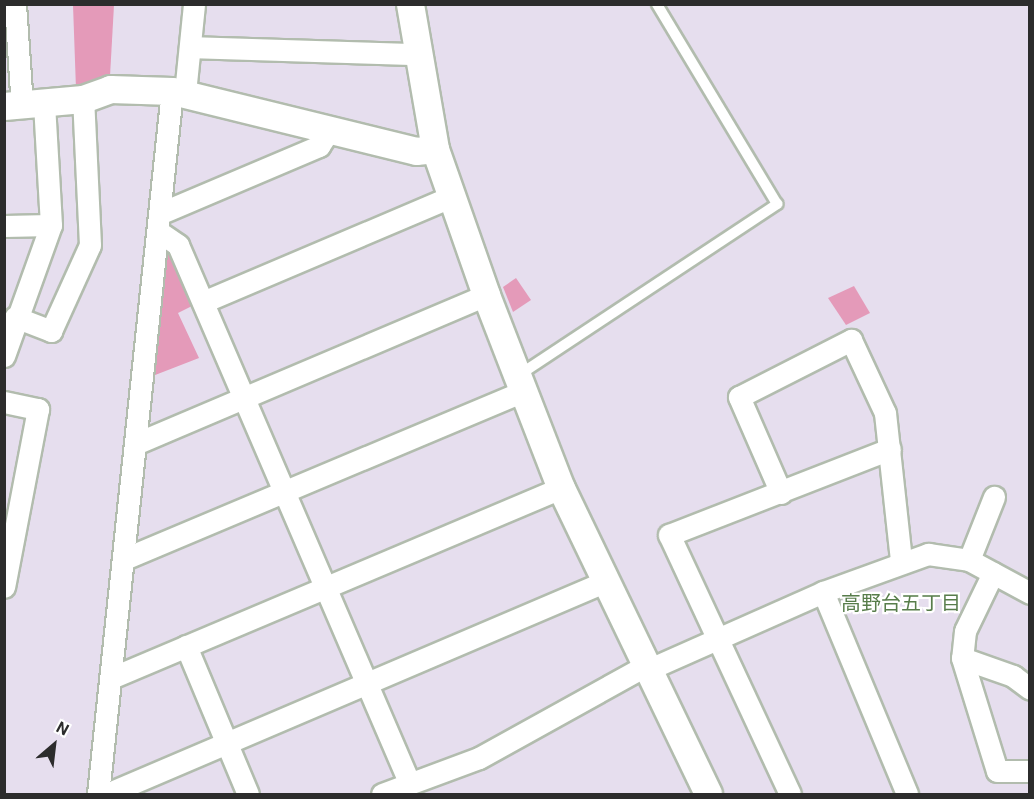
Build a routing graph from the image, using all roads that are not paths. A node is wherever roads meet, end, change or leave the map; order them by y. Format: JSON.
{"nodes":[{"id":1,"x":15,"y":4,"type":"edge"},
{"id":2,"x":195,"y":4,"type":"edge"},
{"id":3,"x":410,"y":4,"type":"edge"},
{"id":4,"x":657,"y":4,"type":"edge"},
{"id":5,"x":190,"y":47,"type":"junction"},
{"id":6,"x":416,"y":54,"type":"junction"},
{"id":7,"x":178,"y":92,"type":"junction"},
{"id":8,"x":83,"y":99,"type":"junction"},
{"id":9,"x":24,"y":106,"type":"edge"},
{"id":10,"x":330,"y":129,"type":"junction"},
{"id":11,"x":435,"y":149,"type":"junction"},
{"id":12,"x":450,"y":197,"type":"junction"},
{"id":13,"x":160,"y":222,"type":"junction"},
{"id":14,"x":51,"y":225,"type":"junction"},
{"id":15,"x":4,"y":226,"type":"edge"},
{"id":16,"x":486,"y":295,"type":"junction"},
{"id":17,"x":203,"y":303,"type":"junction"},
{"id":18,"x":15,"y":317,"type":"junction"},
{"id":19,"x":4,"y":356,"type":"edge"},
{"id":20,"x":521,"y":383,"type":"junction"},
{"id":21,"x":243,"y":396,"type":"junction"},
{"id":22,"x":4,"y":402,"type":"edge"},
{"id":23,"x":135,"y":444,"type":"junction"},
{"id":24,"x":890,"y":449,"type":"junction"},
{"id":25,"x":561,"y":488,"type":"junction"},
{"id":26,"x":284,"y":491,"type":"junction"},
{"id":27,"x":781,"y":493,"type":"junction"},
{"id":28,"x":994,"y":497,"type":"dead end"},
{"id":29,"x":124,"y":559,"type":"junction"},
{"id":30,"x":969,"y":560,"type":"junction"},
{"id":31,"x":901,"y":561,"type":"junction"},
{"id":32,"x":993,"y":573,"type":"junction"},
{"id":33,"x":604,"y":582,"type":"junction"},
{"id":34,"x":325,"y":586,"type":"junction"},
{"id":35,"x":4,"y":587,"type":"edge"},
{"id":36,"x":824,"y":592,"type":"junction"},
{"id":37,"x":1029,"y":593,"type":"edge"},
{"id":38,"x":715,"y":637,"type":"junction"},
{"id":39,"x":186,"y":646,"type":"junction"},
{"id":40,"x":962,"y":658,"type":"junction"},
{"id":41,"x":644,"y":669,"type":"junction"},
{"id":42,"x":111,"y":678,"type":"junction"},
{"id":43,"x":367,"y":684,"type":"junction"},
{"id":44,"x":1029,"y":689,"type":"edge"},
{"id":45,"x":225,"y":741,"type":"junction"},
{"id":46,"x":1029,"y":771,"type":"edge"},
{"id":47,"x":409,"y":782,"type":"junction"},
{"id":48,"x":98,"y":795,"type":"edge"},
{"id":49,"x":107,"y":795,"type":"edge"},
{"id":50,"x":248,"y":795,"type":"edge"},
{"id":51,"x":382,"y":795,"type":"edge"},
{"id":52,"x":708,"y":795,"type":"edge"},
{"id":53,"x":790,"y":795,"type":"edge"},
{"id":54,"x":907,"y":795,"type":"edge"}],
"edges":[{"from":1,"to":9,"type":"street"},
{"from":2,"to":5,"type":"street"},
{"from":3,"to":6,"type":"street"},
{"from":4,"to":20,"type":"lane"},
{"from":5,"to":6,"type":"street"},
{"from":5,"to":7,"type":"street"},
{"from":6,"to":11,"type":"street"},
{"from":7,"to":8,"type":"street"},
{"from":7,"to":10,"type":"street"},
{"from":7,"to":13,"type":"street"},
{"from":8,"to":9,"type":"street"},
{"from":8,"to":18,"type":"street"},
{"from":9,"to":14,"type":"street"},
{"from":10,"to":11,"type":"street"},
{"from":10,"to":13,"type":"street"},
{"from":11,"to":12,"type":"street"},
{"from":12,"to":16,"type":"street"},
{"from":12,"to":17,"type":"street"},
{"from":13,"to":17,"type":"street"},
{"from":13,"to":23,"type":"street"},
{"from":14,"to":15,"type":"street"},
{"from":14,"to":18,"type":"street"},
{"from":16,"to":20,"type":"street"},
{"from":16,"to":21,"type":"street"},
{"from":17,"to":21,"type":"street"},
{"from":18,"to":19,"type":"street"},
{"from":20,"to":25,"type":"street"},
{"from":20,"to":26,"type":"street"},
{"from":21,"to":23,"type":"street"},
{"from":21,"to":26,"type":"street"},
{"from":22,"to":35,"type":"street"},
{"from":23,"to":29,"type":"street"},
{"from":24,"to":27,"type":"street"},
{"from":24,"to":27,"type":"street"},
{"from":24,"to":31,"type":"street"},
{"from":25,"to":33,"type":"street"},
{"from":25,"to":34,"type":"street"},
{"from":26,"to":29,"type":"street"},
{"from":26,"to":34,"type":"street"},
{"from":27,"to":38,"type":"street"},
{"from":28,"to":30,"type":"street"},
{"from":29,"to":42,"type":"street"},
{"from":30,"to":31,"type":"street"},
{"from":30,"to":32,"type":"street"},
{"from":31,"to":36,"type":"street"},
{"from":32,"to":37,"type":"street"},
{"from":32,"to":40,"type":"street"},
{"from":33,"to":41,"type":"street"},
{"from":33,"to":43,"type":"street"},
{"from":34,"to":39,"type":"street"},
{"from":34,"to":43,"type":"street"},
{"from":36,"to":38,"type":"street"},
{"from":36,"to":54,"type":"street"},
{"from":38,"to":41,"type":"street"},
{"from":38,"to":53,"type":"street"},
{"from":39,"to":42,"type":"street"},
{"from":39,"to":45,"type":"street"},
{"from":40,"to":44,"type":"street"},
{"from":40,"to":46,"type":"street"},
{"from":41,"to":47,"type":"street"},
{"from":41,"to":52,"type":"street"},
{"from":42,"to":48,"type":"street"},
{"from":43,"to":45,"type":"street"},
{"from":43,"to":47,"type":"street"},
{"from":45,"to":49,"type":"street"},
{"from":45,"to":50,"type":"street"},
{"from":47,"to":51,"type":"street"}]}
